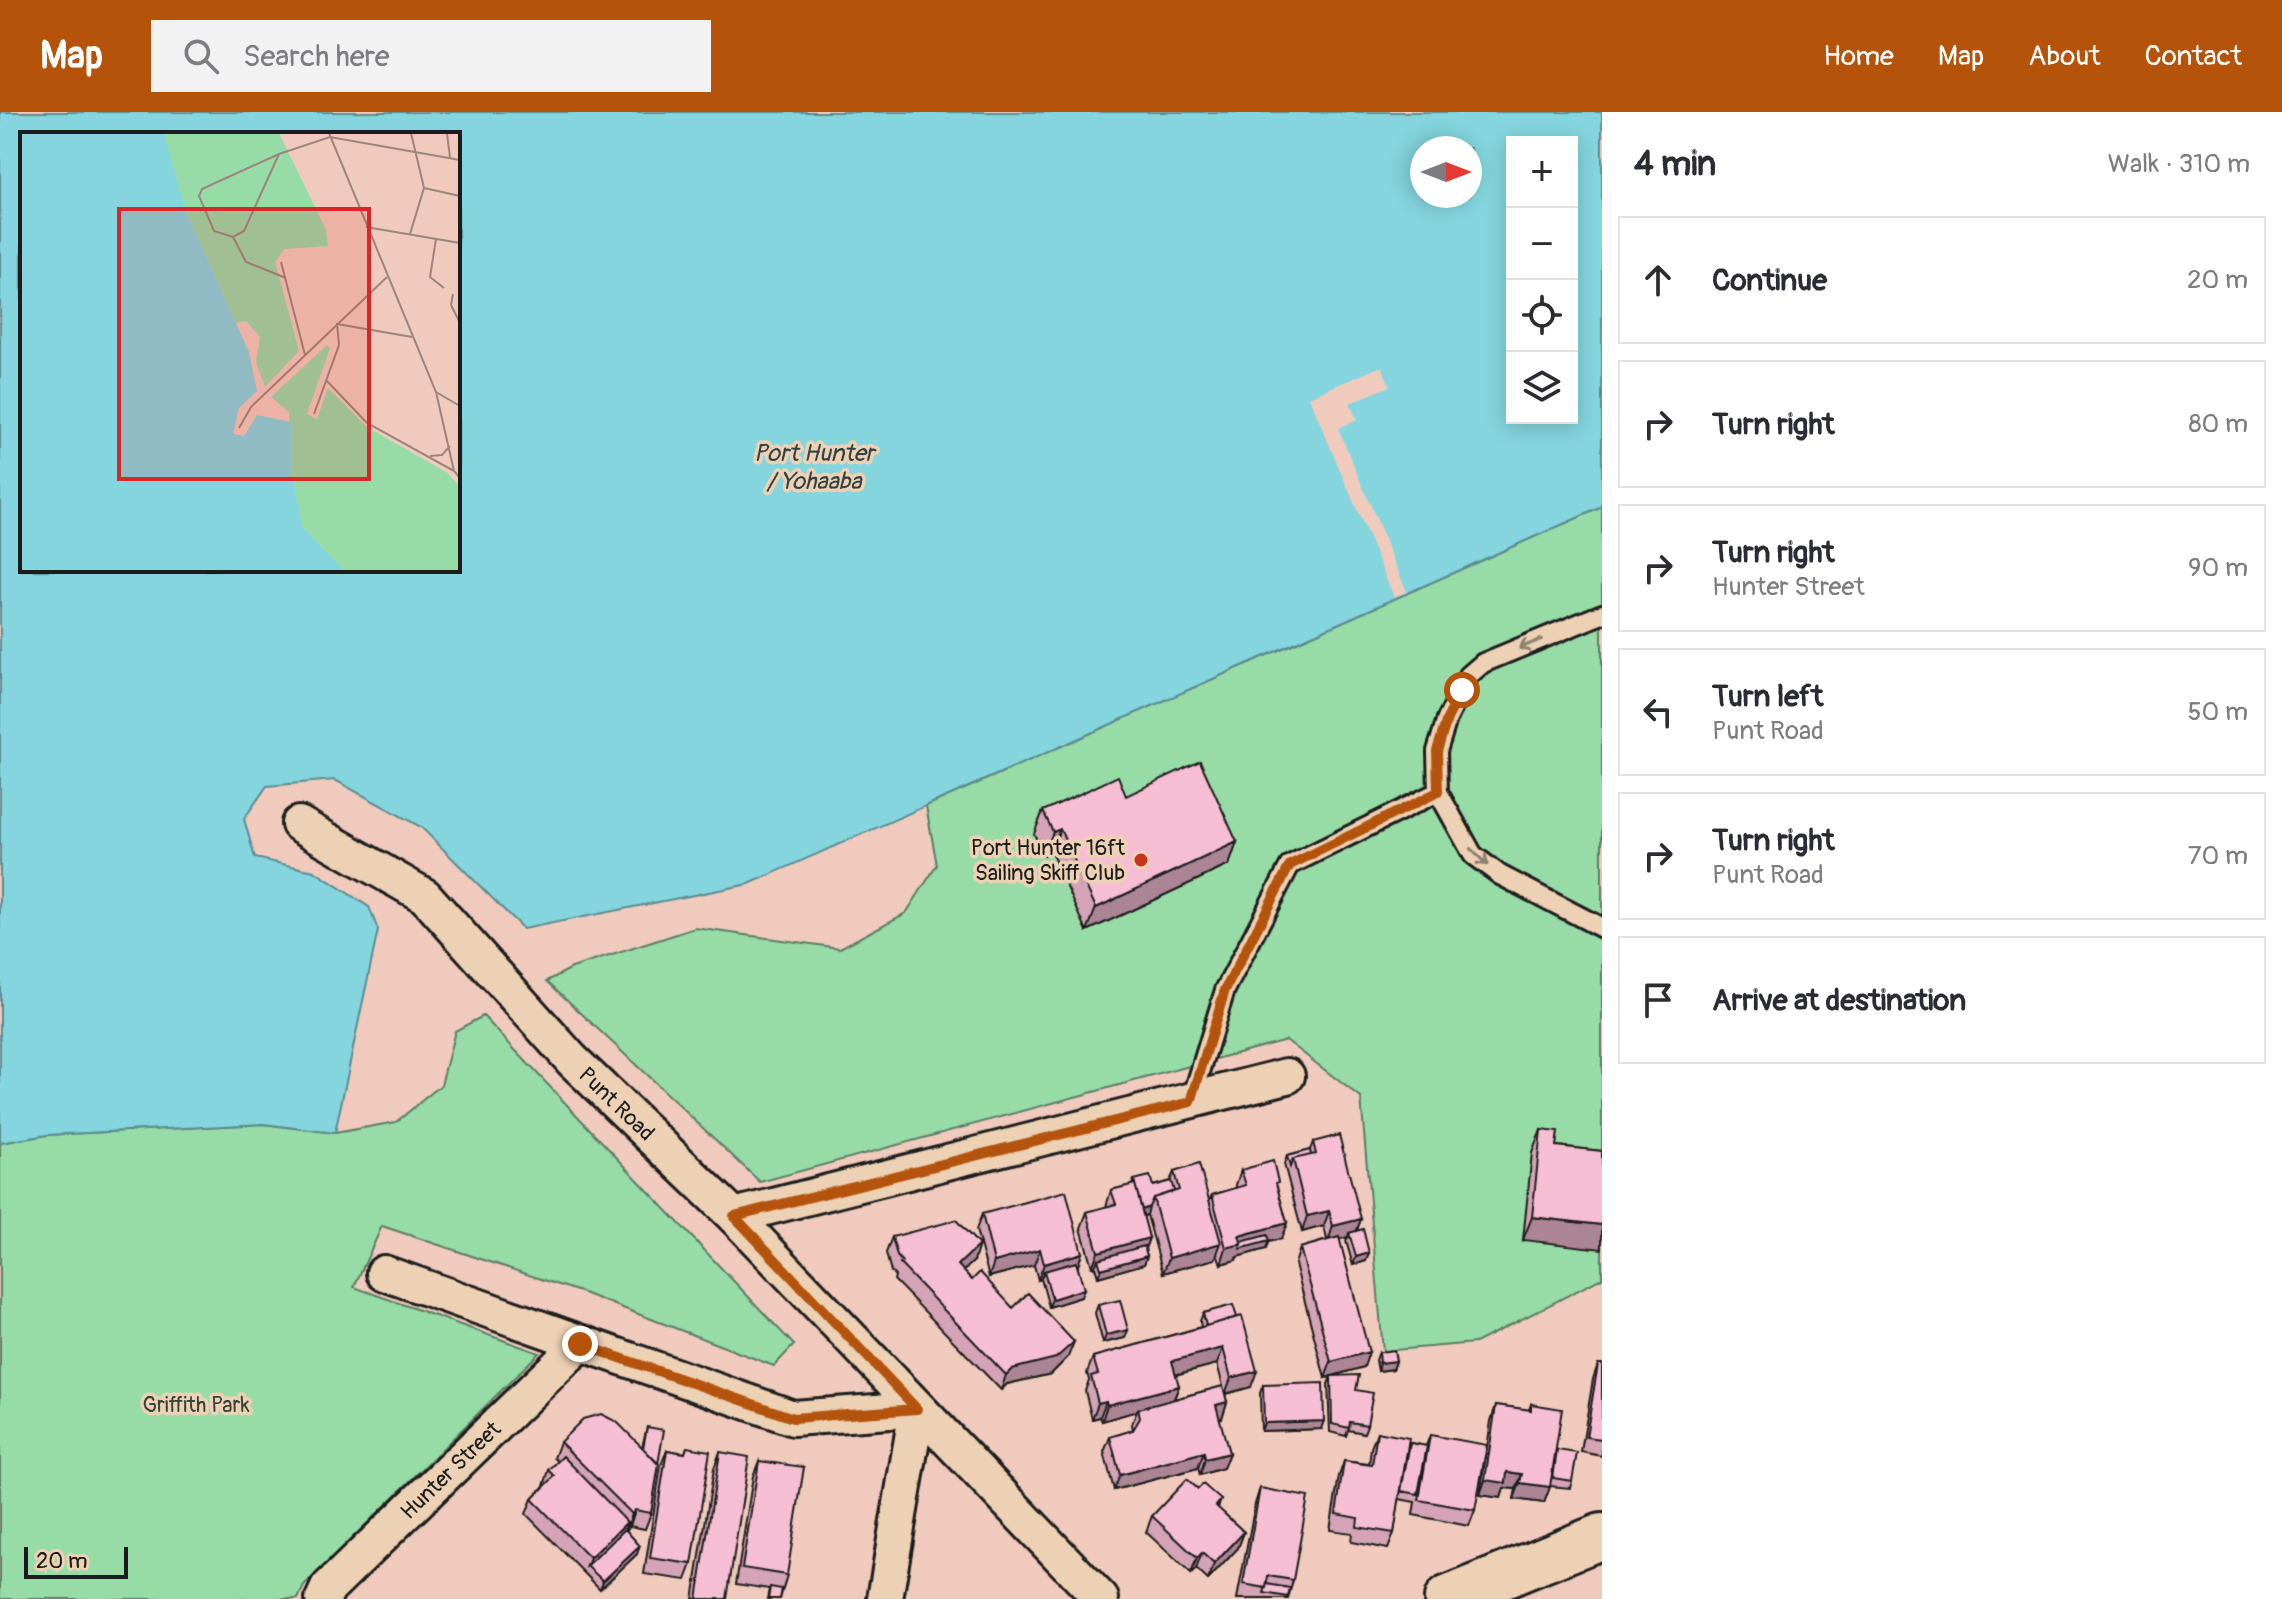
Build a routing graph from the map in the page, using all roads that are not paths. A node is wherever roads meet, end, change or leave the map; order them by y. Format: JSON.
{"nodes":[{"id":1,"x":1602,"y":614,"type":"edge"},
{"id":2,"x":1438,"y":792,"type":"junction"},
{"id":3,"x":299,"y":824,"type":"dead end"},
{"id":4,"x":1602,"y":928,"type":"edge"},
{"id":5,"x":1287,"y":1076,"type":"dead end"},
{"id":6,"x":1191,"y":1102,"type":"junction"},
{"id":7,"x":734,"y":1216,"type":"junction"},
{"id":8,"x":384,"y":1273,"type":"dead end"},
{"id":9,"x":580,"y":1344,"type":"junction"},
{"id":10,"x":917,"y":1409,"type":"junction"},
{"id":11,"x":1602,"y":1536,"type":"edge"},
{"id":12,"x":1494,"y":1589,"type":"edge"},
{"id":13,"x":323,"y":1599,"type":"edge"},
{"id":14,"x":885,"y":1599,"type":"edge"},
{"id":15,"x":1101,"y":1599,"type":"edge"},
{"id":16,"x":1447,"y":1599,"type":"edge"}],
"edges":[{"from":1,"to":2,"type":"lane","one_way":true},
{"from":2,"to":4,"type":"lane","one_way":true},
{"from":2,"to":6,"type":"lane"},
{"from":3,"to":7,"type":"street","name":"Punt Road"},
{"from":5,"to":6,"type":"street"},
{"from":6,"to":7,"type":"street"},
{"from":7,"to":10,"type":"street","name":"Punt Road"},
{"from":8,"to":9,"type":"street"},
{"from":9,"to":10,"type":"street"},
{"from":9,"to":13,"type":"street","name":"Hunter Street"},
{"from":10,"to":14,"type":"street"},
{"from":10,"to":15,"type":"street","name":"Punt Road"},
{"from":11,"to":12,"type":"main road"},
{"from":12,"to":16,"type":"main road"}]}
